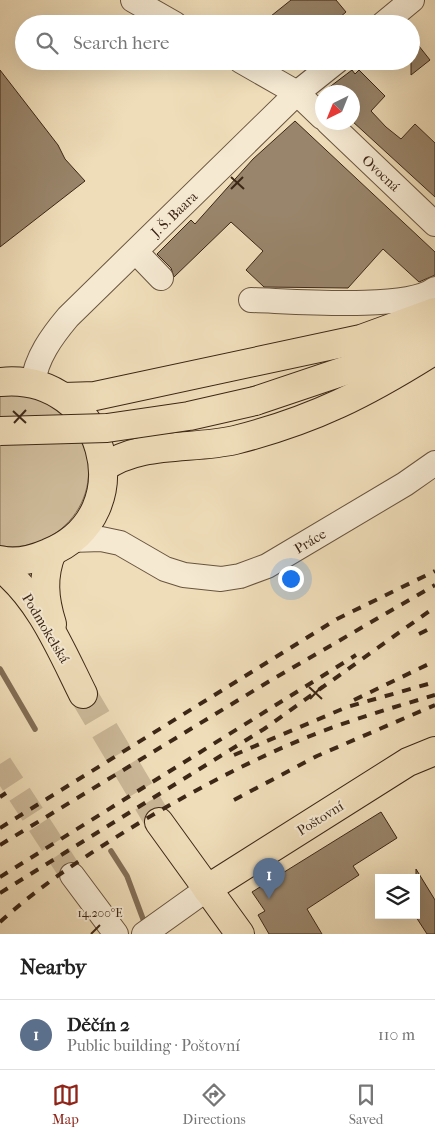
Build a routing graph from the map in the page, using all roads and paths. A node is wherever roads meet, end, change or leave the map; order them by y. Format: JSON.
{"nodes":[{"id":1,"x":133,"y":0,"type":"edge"},
{"id":2,"x":412,"y":0,"type":"edge"},
{"id":3,"x":159,"y":15,"type":"edge"},
{"id":4,"x":394,"y":15,"type":"edge"},
{"id":5,"x":257,"y":70,"type":"edge"},
{"id":6,"x":326,"y":70,"type":"edge"},
{"id":7,"x":297,"y":93,"type":"junction"},
{"id":8,"x":315,"y":110,"type":"edge"},
{"id":9,"x":336,"y":130,"type":"edge"},
{"id":10,"x":435,"y":224,"type":"edge"},
{"id":11,"x":136,"y":252,"type":"junction"},
{"id":12,"x":161,"y":278,"type":"dead end"},
{"id":13,"x":435,"y":290,"type":"edge"},
{"id":14,"x":251,"y":300,"type":"dead end"},
{"id":15,"x":435,"y":312,"type":"edge"},
{"id":16,"x":435,"y":330,"type":"edge"},
{"id":17,"x":435,"y":350,"type":"edge"},
{"id":18,"x":0,"y":382,"type":"edge"},
{"id":19,"x":33,"y":383,"type":"junction"},
{"id":20,"x":64,"y":397,"type":"junction"},
{"id":21,"x":0,"y":431,"type":"edge"},
{"id":22,"x":435,"y":463,"type":"edge"},
{"id":23,"x":103,"y":468,"type":"junction"},
{"id":24,"x":97,"y":503,"type":"junction"},
{"id":25,"x":120,"y":543,"type":"junction"},
{"id":26,"x":61,"y":546,"type":"junction"},
{"id":27,"x":0,"y":560,"type":"edge"},
{"id":28,"x":0,"y":567,"type":"edge"},
{"id":29,"x":57,"y":642,"type":"junction"},
{"id":30,"x":83,"y":694,"type":"tunnel mouth"},
{"id":31,"x":435,"y":750,"type":"edge"},
{"id":32,"x":159,"y":822,"type":"tunnel mouth"},
{"id":33,"x":72,"y":875,"type":"tunnel mouth"},
{"id":34,"x":207,"y":890,"type":"junction"},
{"id":35,"x":116,"y":934,"type":"edge"},
{"id":36,"x":144,"y":934,"type":"edge"},
{"id":37,"x":240,"y":934,"type":"edge"}],
"edges":[{"from":1,"to":3,"type":"street"},
{"from":2,"to":4,"type":"street"},
{"from":5,"to":7,"type":"street"},
{"from":6,"to":7,"type":"street","name":"J. Š. Baara"},
{"from":7,"to":8,"type":"street"},
{"from":7,"to":11,"type":"street","name":"J. Š. Baara"},
{"from":9,"to":10,"type":"street","name":"Ovocná"},
{"from":11,"to":12,"type":"street"},
{"from":11,"to":19,"type":"street","name":"J. Š. Baara"},
{"from":13,"to":14,"type":"street"},
{"from":15,"to":20,"type":"main road"},
{"from":16,"to":21,"type":"main road","bridge":true},
{"from":17,"to":23,"type":"main road"},
{"from":18,"to":19,"type":"main road"},
{"from":19,"to":20,"type":"main road"},
{"from":20,"to":23,"type":"main road"},
{"from":22,"to":25,"type":"street","name":"Práce"},
{"from":23,"to":24,"type":"main road"},
{"from":24,"to":25,"type":"street","name":"Práce"},
{"from":24,"to":26,"type":"main road"},
{"from":25,"to":26,"type":"street","name":"Práce"},
{"from":26,"to":27,"type":"main road"},
{"from":26,"to":29,"type":"main road"},
{"from":28,"to":29,"type":"main road","name":"Podmokelská"},
{"from":29,"to":30,"type":"main road","name":"Podmokelská"},
{"from":31,"to":34,"type":"main road","name":"Poštovní"},
{"from":32,"to":34,"type":"main road"},
{"from":33,"to":35,"type":"street"},
{"from":34,"to":36,"type":"street"},
{"from":34,"to":37,"type":"main road"}]}
